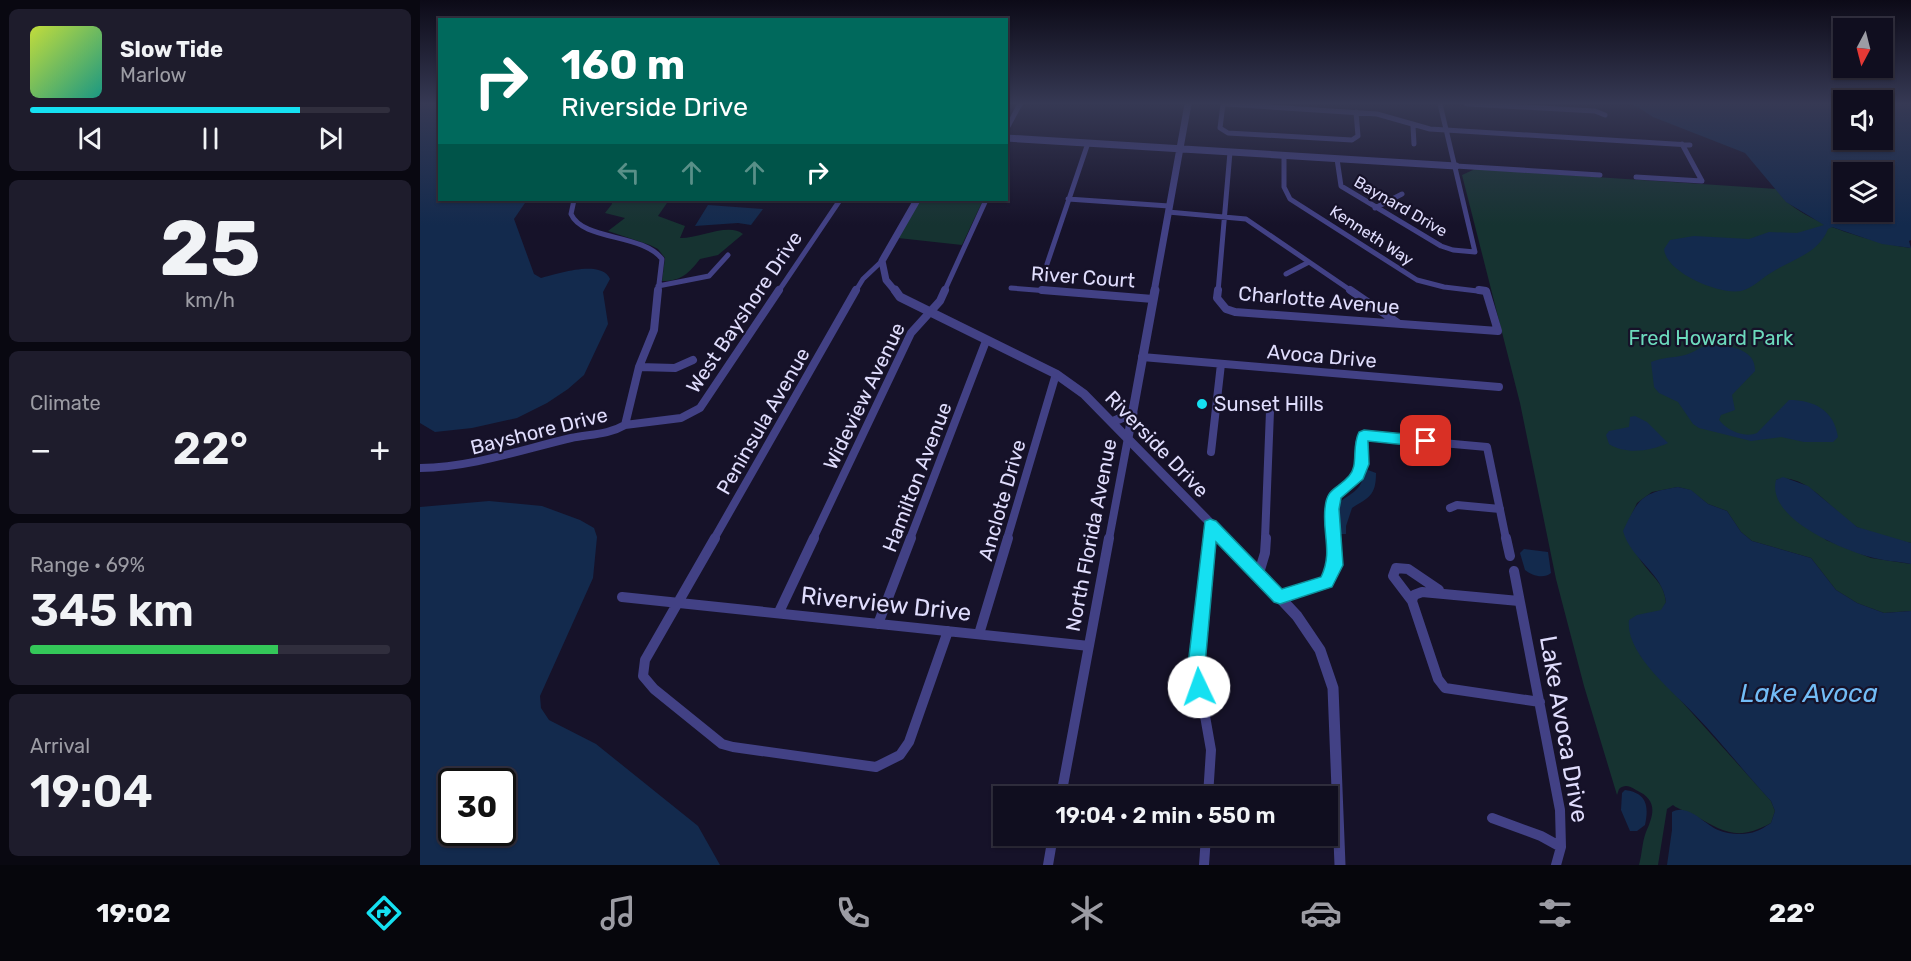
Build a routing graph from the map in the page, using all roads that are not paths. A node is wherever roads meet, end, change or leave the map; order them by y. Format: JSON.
{"nodes":[{"id":1,"x":1087,"y":144,"type":"edge"},
{"id":2,"x":1119,"y":144,"type":"edge"},
{"id":3,"x":1181,"y":144,"type":"edge"},
{"id":4,"x":1450,"y":144,"type":"edge"},
{"id":5,"x":1682,"y":144,"type":"edge"},
{"id":6,"x":1685,"y":144,"type":"edge"},
{"id":7,"x":1690,"y":145,"type":"dead end"},
{"id":8,"x":1180,"y":149,"type":"junction"},
{"id":9,"x":1230,"y":153,"type":"junction"},
{"id":10,"x":1284,"y":156,"type":"junction"},
{"id":11,"x":1337,"y":159,"type":"junction"},
{"id":12,"x":1456,"y":164,"type":"junction"},
{"id":13,"x":1600,"y":175,"type":"dead end"},
{"id":14,"x":1636,"y":177,"type":"dead end"},
{"id":15,"x":1402,"y":194,"type":"dead end"},
{"id":16,"x":1068,"y":199,"type":"junction"},
{"id":17,"x":574,"y":201,"type":"edge"},
{"id":18,"x":839,"y":201,"type":"edge"},
{"id":19,"x":916,"y":201,"type":"edge"},
{"id":20,"x":986,"y":201,"type":"edge"},
{"id":21,"x":1376,"y":208,"type":"junction"},
{"id":22,"x":1168,"y":209,"type":"junction"},
{"id":23,"x":1224,"y":216,"type":"junction"},
{"id":24,"x":728,"y":255,"type":"dead end"},
{"id":25,"x":882,"y":261,"type":"junction"},
{"id":26,"x":1309,"y":262,"type":"junction"},
{"id":27,"x":1047,"y":264,"type":"dead end"},
{"id":28,"x":1287,"y":274,"type":"dead end"},
{"id":29,"x":658,"y":286,"type":"junction"},
{"id":30,"x":1011,"y":288,"type":"dead end"},
{"id":31,"x":1153,"y":299,"type":"junction"},
{"id":32,"x":928,"y":313,"type":"junction"},
{"id":33,"x":1398,"y":323,"type":"junction"},
{"id":34,"x":1498,"y":332,"type":"joint"},
{"id":35,"x":986,"y":341,"type":"junction"},
{"id":36,"x":1142,"y":357,"type":"junction"},
{"id":37,"x":693,"y":360,"type":"dead end"},
{"id":38,"x":1221,"y":364,"type":"junction"},
{"id":39,"x":639,"y":367,"type":"junction"},
{"id":40,"x":1056,"y":374,"type":"junction"},
{"id":41,"x":1499,"y":387,"type":"dead end"},
{"id":42,"x":1270,"y":411,"type":"dead end"},
{"id":43,"x":1133,"y":413,"type":"junction"},
{"id":44,"x":1112,"y":422,"type":"junction"},
{"id":45,"x":625,"y":425,"type":"junction"},
{"id":46,"x":1128,"y":438,"type":"junction"},
{"id":47,"x":1211,"y":452,"type":"dead end"},
{"id":48,"x":420,"y":468,"type":"edge"},
{"id":49,"x":1450,"y":508,"type":"dead end"},
{"id":50,"x":1500,"y":509,"type":"junction"},
{"id":51,"x":1210,"y":525,"type":"junction"},
{"id":52,"x":1510,"y":556,"type":"dead end"},
{"id":53,"x":1514,"y":571,"type":"dead end"},
{"id":54,"x":1259,"y":573,"type":"junction"},
{"id":55,"x":1455,"y":595,"type":"junction"},
{"id":56,"x":622,"y":597,"type":"dead end"},
{"id":57,"x":1280,"y":597,"type":"junction"},
{"id":58,"x":1412,"y":601,"type":"junction"},
{"id":59,"x":1519,"y":601,"type":"junction"},
{"id":60,"x":679,"y":602,"type":"junction"},
{"id":61,"x":779,"y":612,"type":"junction"},
{"id":62,"x":878,"y":624,"type":"junction"},
{"id":63,"x":948,"y":631,"type":"junction"},
{"id":64,"x":980,"y":634,"type":"junction"},
{"id":65,"x":1089,"y":646,"type":"junction"},
{"id":66,"x":1539,"y":702,"type":"junction"},
{"id":67,"x":1063,"y":786,"type":"edge"},
{"id":68,"x":1209,"y":786,"type":"edge"},
{"id":69,"x":1492,"y":818,"type":"dead end"},
{"id":70,"x":1051,"y":846,"type":"edge"},
{"id":71,"x":1205,"y":846,"type":"edge"},
{"id":72,"x":1561,"y":847,"type":"junction"},
{"id":73,"x":1048,"y":865,"type":"edge"},
{"id":74,"x":1204,"y":865,"type":"edge"},
{"id":75,"x":1340,"y":865,"type":"edge"},
{"id":76,"x":1556,"y":865,"type":"edge"}],
"edges":[{"from":1,"to":16,"type":"street"},
{"from":2,"to":8,"type":"street"},
{"from":3,"to":8,"type":"street","name":"North Florida Avenue"},
{"from":4,"to":12,"type":"street"},
{"from":5,"to":14,"type":"street"},
{"from":6,"to":7,"type":"street"},
{"from":8,"to":9,"type":"street"},
{"from":8,"to":22,"type":"street","name":"North Florida Avenue"},
{"from":9,"to":10,"type":"street"},
{"from":9,"to":23,"type":"street","name":"Charlotte Avenue"},
{"from":10,"to":11,"type":"street"},
{"from":10,"to":34,"type":"street","name":"Kenneth Way"},
{"from":11,"to":12,"type":"street"},
{"from":11,"to":21,"type":"street","name":"Baynard Drive"},
{"from":12,"to":13,"type":"street"},
{"from":12,"to":21,"type":"street","name":"Baynard Drive"},
{"from":15,"to":21,"type":"street"},
{"from":16,"to":22,"type":"street"},
{"from":16,"to":27,"type":"street"},
{"from":17,"to":29,"type":"street","name":"Bayshore Drive"},
{"from":18,"to":45,"type":"street","name":"West Bayshore Drive"},
{"from":19,"to":25,"type":"street"},
{"from":20,"to":32,"type":"street","name":"Wideview Avenue"},
{"from":22,"to":23,"type":"street"},
{"from":22,"to":31,"type":"street","name":"North Florida Avenue"},
{"from":23,"to":26,"type":"street"},
{"from":23,"to":33,"type":"street","name":"Charlotte Avenue"},
{"from":24,"to":29,"type":"street"},
{"from":25,"to":32,"type":"street","name":"Riverside Drive"},
{"from":25,"to":60,"type":"street","name":"Peninsula Avenue"},
{"from":26,"to":28,"type":"street"},
{"from":26,"to":33,"type":"street"},
{"from":29,"to":39,"type":"street","name":"Bayshore Drive"},
{"from":30,"to":31,"type":"street","name":"River Court"},
{"from":31,"to":36,"type":"street","name":"North Florida Avenue"},
{"from":32,"to":35,"type":"street","name":"Riverside Drive"},
{"from":32,"to":61,"type":"street","name":"Wideview Avenue"},
{"from":33,"to":34,"type":"street","name":"Charlotte Avenue"},
{"from":35,"to":40,"type":"street","name":"Riverside Drive"},
{"from":35,"to":62,"type":"street","name":"Hamilton Avenue"},
{"from":36,"to":38,"type":"street","name":"Avoca Drive"},
{"from":36,"to":43,"type":"street","name":"North Florida Avenue"},
{"from":37,"to":39,"type":"street"},
{"from":38,"to":41,"type":"street","name":"Avoca Drive"},
{"from":38,"to":47,"type":"street"},
{"from":39,"to":45,"type":"street","name":"Bayshore Drive"},
{"from":40,"to":44,"type":"street","name":"Riverside Drive"},
{"from":40,"to":64,"type":"street","name":"Anclote Drive"},
{"from":42,"to":54,"type":"street"},
{"from":43,"to":44,"type":"street"},
{"from":43,"to":46,"type":"street","name":"North Florida Avenue"},
{"from":44,"to":46,"type":"street","name":"Riverside Drive"},
{"from":45,"to":48,"type":"street","name":"Bayshore Drive"},
{"from":46,"to":51,"type":"street","name":"Riverside Drive"},
{"from":46,"to":65,"type":"street","name":"North Florida Avenue"},
{"from":49,"to":50,"type":"street"},
{"from":50,"to":52,"type":"street"},
{"from":50,"to":57,"type":"street"},
{"from":51,"to":54,"type":"street","name":"Riverside Drive"},
{"from":51,"to":68,"type":"street"},
{"from":53,"to":59,"type":"street","name":"Lake Avoca Drive"},
{"from":54,"to":57,"type":"street","name":"Riverside Drive"},
{"from":55,"to":58,"type":"street"},
{"from":55,"to":58,"type":"street"},
{"from":55,"to":59,"type":"street"},
{"from":56,"to":60,"type":"street","name":"Riverview Drive"},
{"from":57,"to":75,"type":"street","name":"Riverside Drive"},
{"from":58,"to":66,"type":"street"},
{"from":59,"to":66,"type":"street","name":"Lake Avoca Drive"},
{"from":60,"to":61,"type":"street","name":"Riverview Drive"},
{"from":60,"to":63,"type":"street","name":"Peninsula Avenue"},
{"from":61,"to":62,"type":"street","name":"Riverview Drive"},
{"from":62,"to":63,"type":"street","name":"Riverview Drive"},
{"from":63,"to":64,"type":"street","name":"Riverview Drive"},
{"from":64,"to":65,"type":"street","name":"Riverview Drive"},
{"from":65,"to":67,"type":"street","name":"North Florida Avenue"},
{"from":66,"to":72,"type":"street","name":"Lake Avoca Drive"},
{"from":69,"to":72,"type":"street"},
{"from":70,"to":73,"type":"street"},
{"from":71,"to":74,"type":"street"},
{"from":72,"to":76,"type":"street","name":"Lake Avoca Drive"}]}
